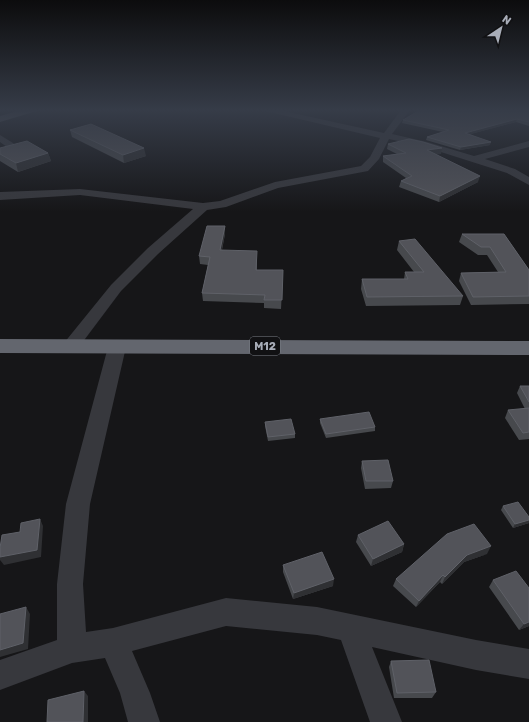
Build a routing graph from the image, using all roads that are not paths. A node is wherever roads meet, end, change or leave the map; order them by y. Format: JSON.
{"nodes":[{"id":1,"x":382,"y":144,"type":"edge"},
{"id":2,"x":423,"y":144,"type":"edge"},
{"id":3,"x":529,"y":144,"type":"edge"},
{"id":4,"x":475,"y":159,"type":"junction"},
{"id":5,"x":529,"y":182,"type":"edge"},
{"id":6,"x":0,"y":196,"type":"edge"},
{"id":7,"x":203,"y":208,"type":"junction"},
{"id":8,"x":0,"y":346,"type":"edge"},
{"id":9,"x":70,"y":346,"type":"junction"},
{"id":10,"x":117,"y":347,"type":"junction"},
{"id":11,"x":529,"y":348,"type":"edge"},
{"id":12,"x":351,"y":629,"type":"junction"},
{"id":13,"x":113,"y":642,"type":"junction"},
{"id":14,"x":72,"y":649,"type":"junction"},
{"id":15,"x":529,"y":664,"type":"edge"},
{"id":16,"x":0,"y":676,"type":"edge"},
{"id":17,"x":144,"y":722,"type":"edge"},
{"id":18,"x":386,"y":722,"type":"edge"}],
"edges":[{"from":1,"to":7,"type":"street"},
{"from":2,"to":4,"type":"street"},
{"from":3,"to":4,"type":"street"},
{"from":4,"to":5,"type":"street"},
{"from":6,"to":7,"type":"street"},
{"from":7,"to":9,"type":"street"},
{"from":8,"to":9,"type":"highway","number":"M12"},
{"from":9,"to":10,"type":"highway","number":"M12"},
{"from":10,"to":11,"type":"highway","number":"M12"},
{"from":10,"to":14,"type":"street"},
{"from":12,"to":13,"type":"street"},
{"from":12,"to":15,"type":"street"},
{"from":12,"to":18,"type":"street"},
{"from":13,"to":14,"type":"street"},
{"from":13,"to":17,"type":"street"},
{"from":14,"to":16,"type":"street"}]}
